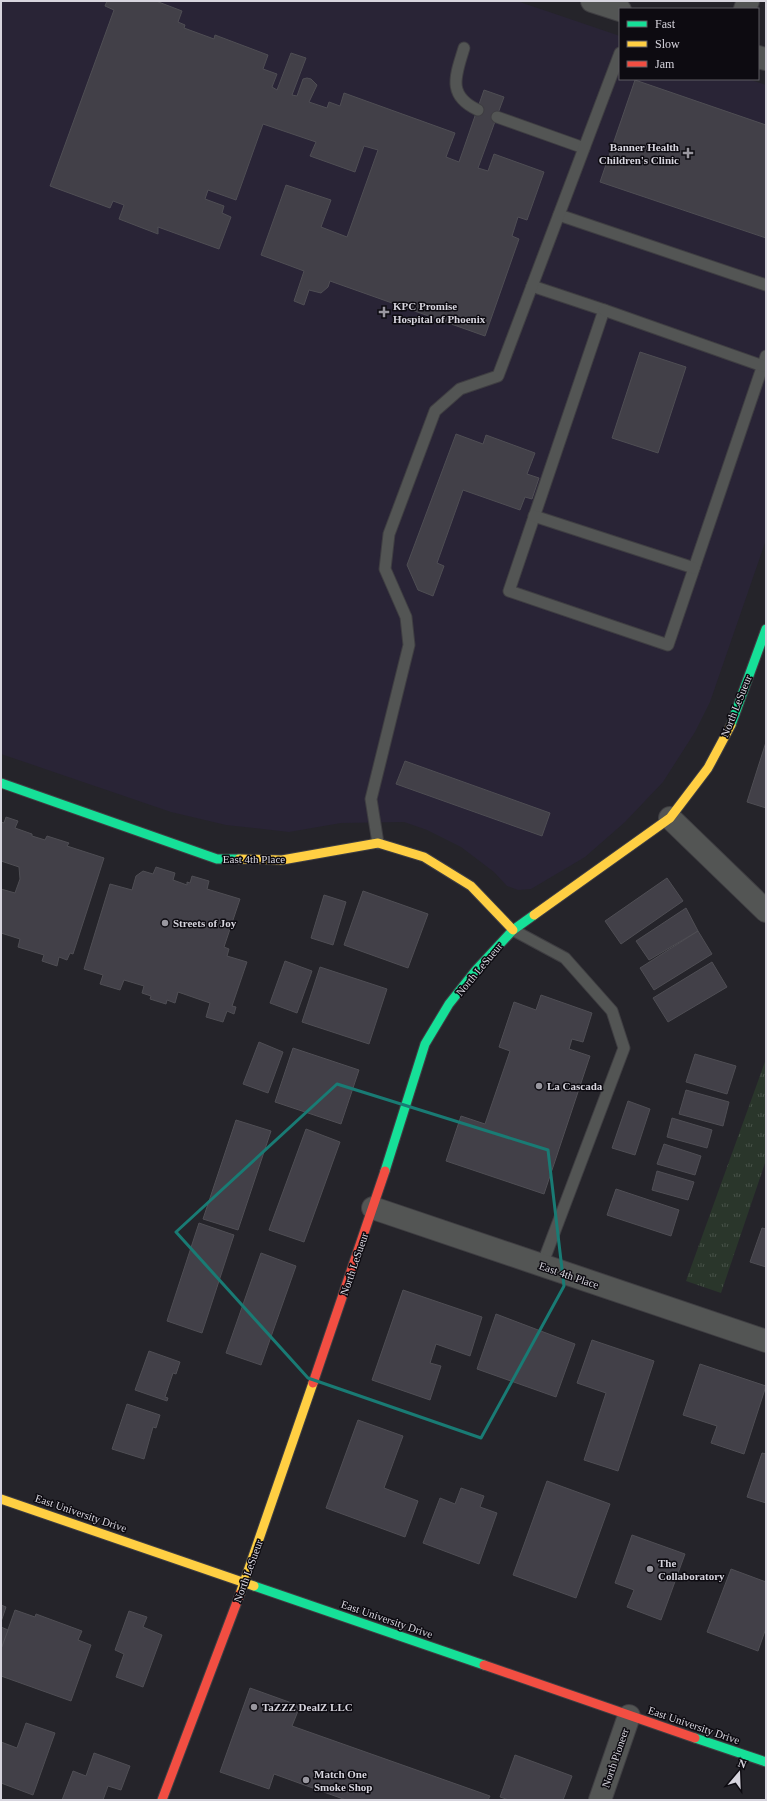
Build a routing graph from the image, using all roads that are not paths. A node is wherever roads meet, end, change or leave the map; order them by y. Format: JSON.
{"nodes":[{"id":1,"x":592,"y":1,"type":"edge"},
{"id":2,"x":619,"y":10,"type":"edge"},
{"id":3,"x":464,"y":48,"type":"dead end"},
{"id":4,"x":619,"y":56,"type":"edge"},
{"id":5,"x":478,"y":110,"type":"dead end"},
{"id":6,"x":497,"y":117,"type":"dead end"},
{"id":7,"x":584,"y":148,"type":"junction"},
{"id":8,"x":559,"y":215,"type":"junction"},
{"id":9,"x":766,"y":285,"type":"edge"},
{"id":10,"x":532,"y":286,"type":"junction"},
{"id":11,"x":604,"y":310,"type":"junction"},
{"id":12,"x":764,"y":361,"type":"edge"},
{"id":13,"x":534,"y":516,"type":"junction"},
{"id":14,"x":694,"y":568,"type":"junction"},
{"id":15,"x":766,"y":629,"type":"edge"},
{"id":16,"x":1,"y":783,"type":"edge"},
{"id":17,"x":670,"y":818,"type":"junction"},
{"id":18,"x":378,"y":843,"type":"junction"},
{"id":19,"x":766,"y":911,"type":"edge"},
{"id":20,"x":513,"y":930,"type":"junction"},
{"id":21,"x":373,"y":1208,"type":"junction"},
{"id":22,"x":542,"y":1265,"type":"junction"},
{"id":23,"x":766,"y":1341,"type":"edge"},
{"id":24,"x":1,"y":1499,"type":"edge"},
{"id":25,"x":244,"y":1582,"type":"junction"},
{"id":26,"x":629,"y":1716,"type":"junction"},
{"id":27,"x":766,"y":1762,"type":"edge"},
{"id":28,"x":162,"y":1800,"type":"edge"},
{"id":29,"x":600,"y":1800,"type":"edge"}],
"edges":[{"from":1,"to":2,"type":"street"},
{"from":3,"to":5,"type":"lane"},
{"from":4,"to":7,"type":"lane"},
{"from":6,"to":7,"type":"lane"},
{"from":7,"to":8,"type":"lane"},
{"from":8,"to":9,"type":"lane"},
{"from":8,"to":10,"type":"lane"},
{"from":10,"to":11,"type":"lane"},
{"from":10,"to":18,"type":"lane"},
{"from":11,"to":12,"type":"lane"},
{"from":11,"to":13,"type":"lane"},
{"from":12,"to":14,"type":"lane"},
{"from":13,"to":14,"type":"lane"},
{"from":13,"to":14,"type":"lane"},
{"from":15,"to":17,"type":"street","name":"North LeSueur"},
{"from":16,"to":18,"type":"street","name":"East 4th Place"},
{"from":17,"to":19,"type":"street"},
{"from":17,"to":20,"type":"street","name":"North LeSueur"},
{"from":18,"to":20,"type":"street","name":"East 4th Place"},
{"from":20,"to":21,"type":"street","name":"North LeSueur"},
{"from":20,"to":22,"type":"lane"},
{"from":21,"to":22,"type":"street","name":"East 4th Place"},
{"from":21,"to":25,"type":"street","name":"North LeSueur"},
{"from":22,"to":23,"type":"street","name":"East 4th Place"},
{"from":24,"to":25,"type":"street","name":"East University Drive"},
{"from":25,"to":26,"type":"street","name":"East University Drive"},
{"from":25,"to":28,"type":"street","name":"North LeSueur"},
{"from":26,"to":27,"type":"street","name":"East University Drive"},
{"from":26,"to":29,"type":"street","name":"North Pioneer"}]}
